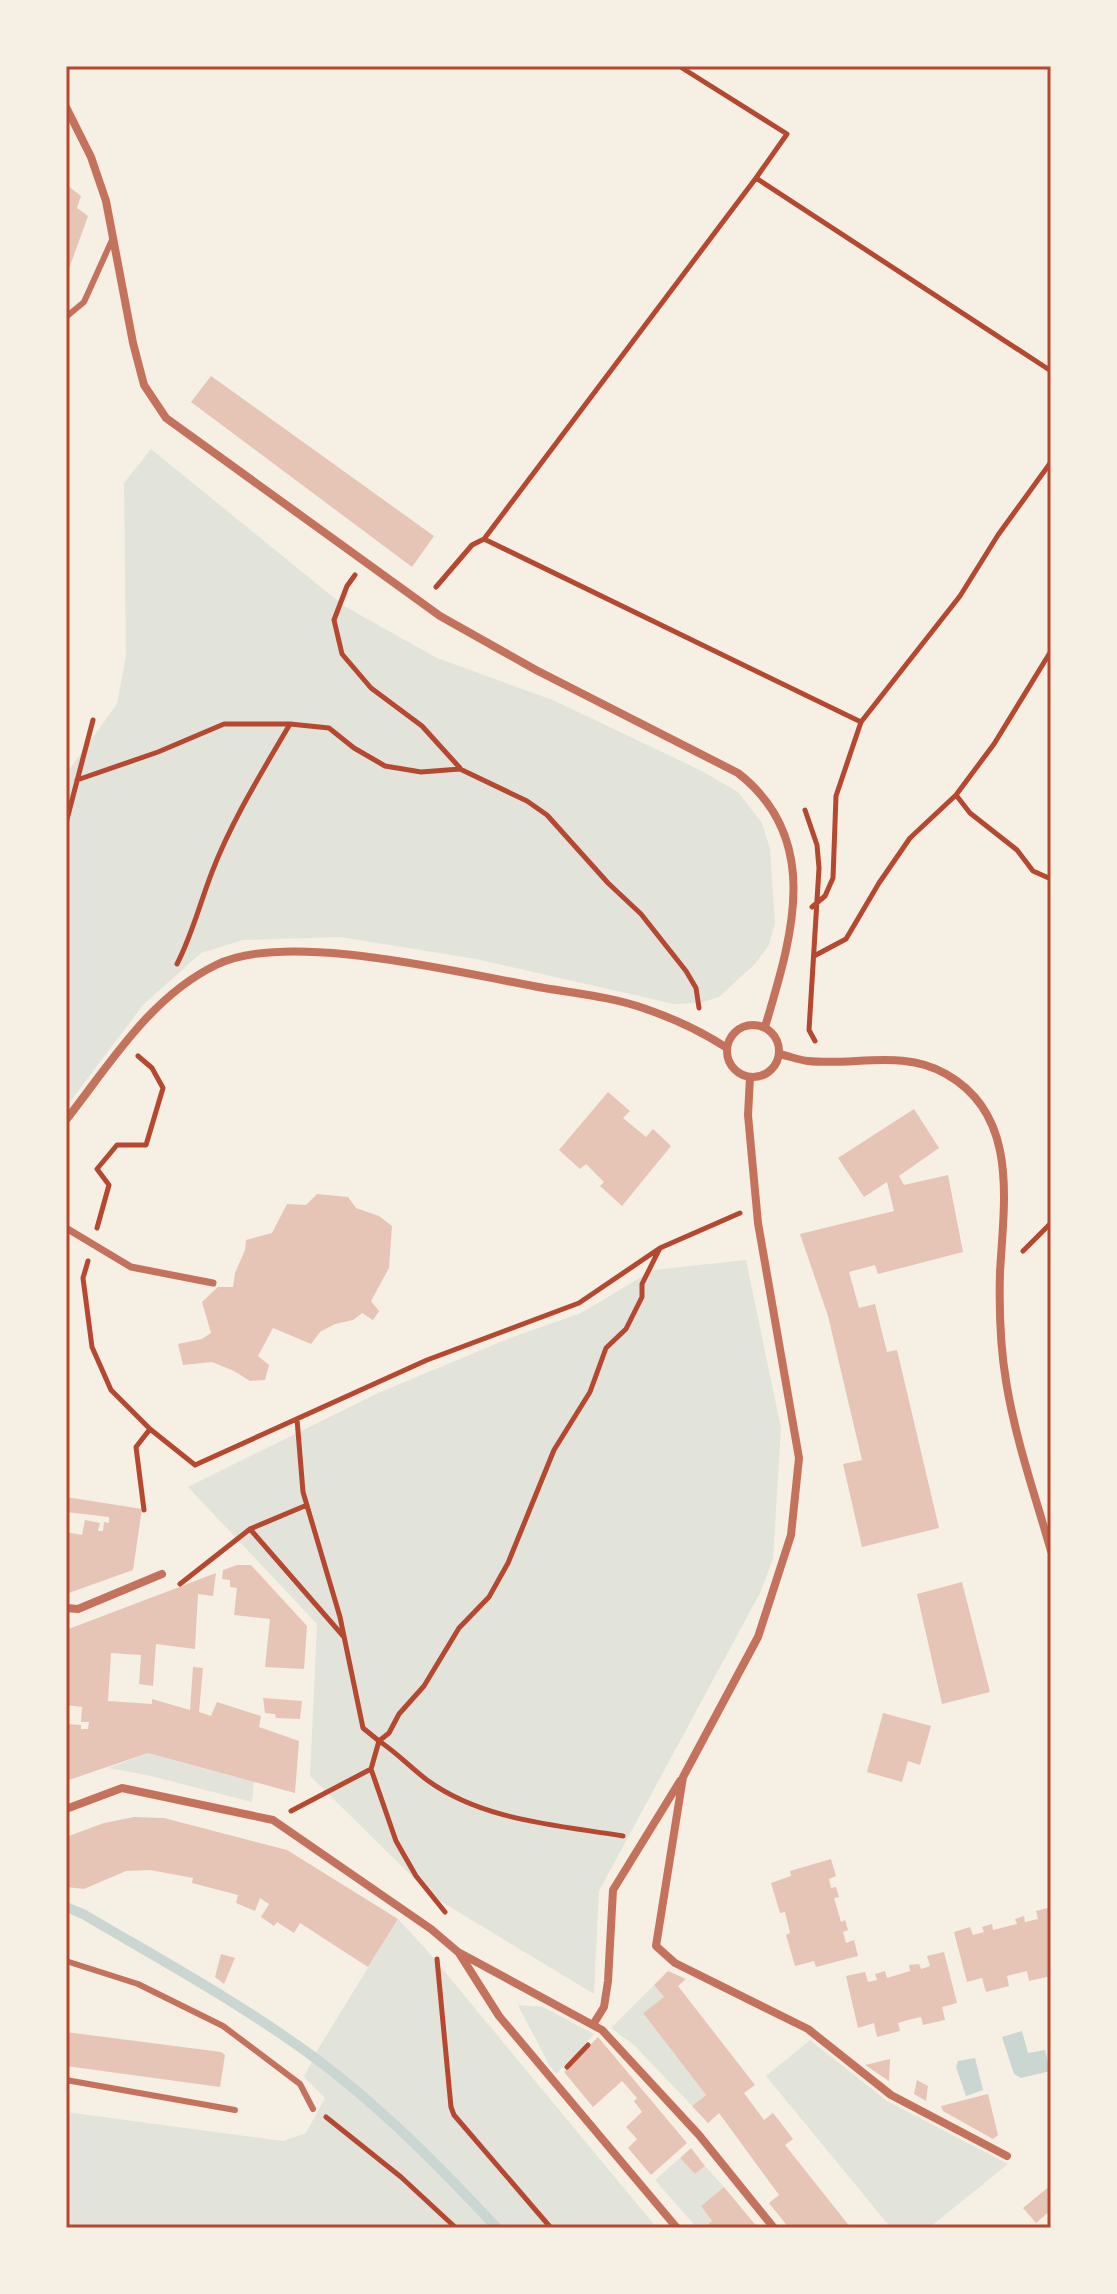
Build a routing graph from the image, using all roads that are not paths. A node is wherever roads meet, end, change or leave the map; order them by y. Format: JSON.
{"nodes":[{"id":1,"x":66,"y":107,"type":"edge"},
{"id":2,"x":114,"y":237,"type":"junction"},
{"id":3,"x":66,"y":317,"type":"edge"},
{"id":4,"x":765,"y":1027,"type":"junction"},
{"id":5,"x":727,"y":1048,"type":"junction"},
{"id":6,"x":779,"y":1054,"type":"junction"},
{"id":7,"x":750,"y":1077,"type":"junction"},
{"id":8,"x":66,"y":1120,"type":"edge"},
{"id":9,"x":66,"y":1228,"type":"edge"},
{"id":10,"x":213,"y":1283,"type":"dead end"},
{"id":11,"x":1051,"y":1551,"type":"edge"},
{"id":12,"x":162,"y":1574,"type":"dead end"},
{"id":13,"x":66,"y":1608,"type":"edge"},
{"id":14,"x":683,"y":1777,"type":"junction"},
{"id":15,"x":66,"y":1809,"type":"edge"},
{"id":16,"x":458,"y":1952,"type":"junction"},
{"id":17,"x":66,"y":1961,"type":"edge"},
{"id":18,"x":598,"y":2027,"type":"junction"},
{"id":19,"x":66,"y":2080,"type":"edge"},
{"id":20,"x":313,"y":2109,"type":"road end"},
{"id":21,"x":235,"y":2110,"type":"dead end"},
{"id":22,"x":1007,"y":2156,"type":"dead end"},
{"id":23,"x":677,"y":2228,"type":"edge"},
{"id":24,"x":774,"y":2228,"type":"edge"}],
"edges":[{"from":1,"to":2,"type":"street"},
{"from":2,"to":3,"type":"lane"},
{"from":2,"to":4,"type":"street"},
{"from":4,"to":5,"type":"street"},
{"from":4,"to":6,"type":"street"},
{"from":5,"to":7,"type":"street"},
{"from":5,"to":8,"type":"street"},
{"from":6,"to":7,"type":"street"},
{"from":6,"to":11,"type":"street"},
{"from":7,"to":14,"type":"street"},
{"from":9,"to":10,"type":"street"},
{"from":12,"to":13,"type":"street"},
{"from":14,"to":18,"type":"street"},
{"from":14,"to":22,"type":"street"},
{"from":15,"to":16,"type":"street"},
{"from":16,"to":18,"type":"street"},
{"from":16,"to":23,"type":"street"},
{"from":17,"to":20,"type":"lane"},
{"from":18,"to":24,"type":"street"},
{"from":19,"to":21,"type":"lane"}]}
